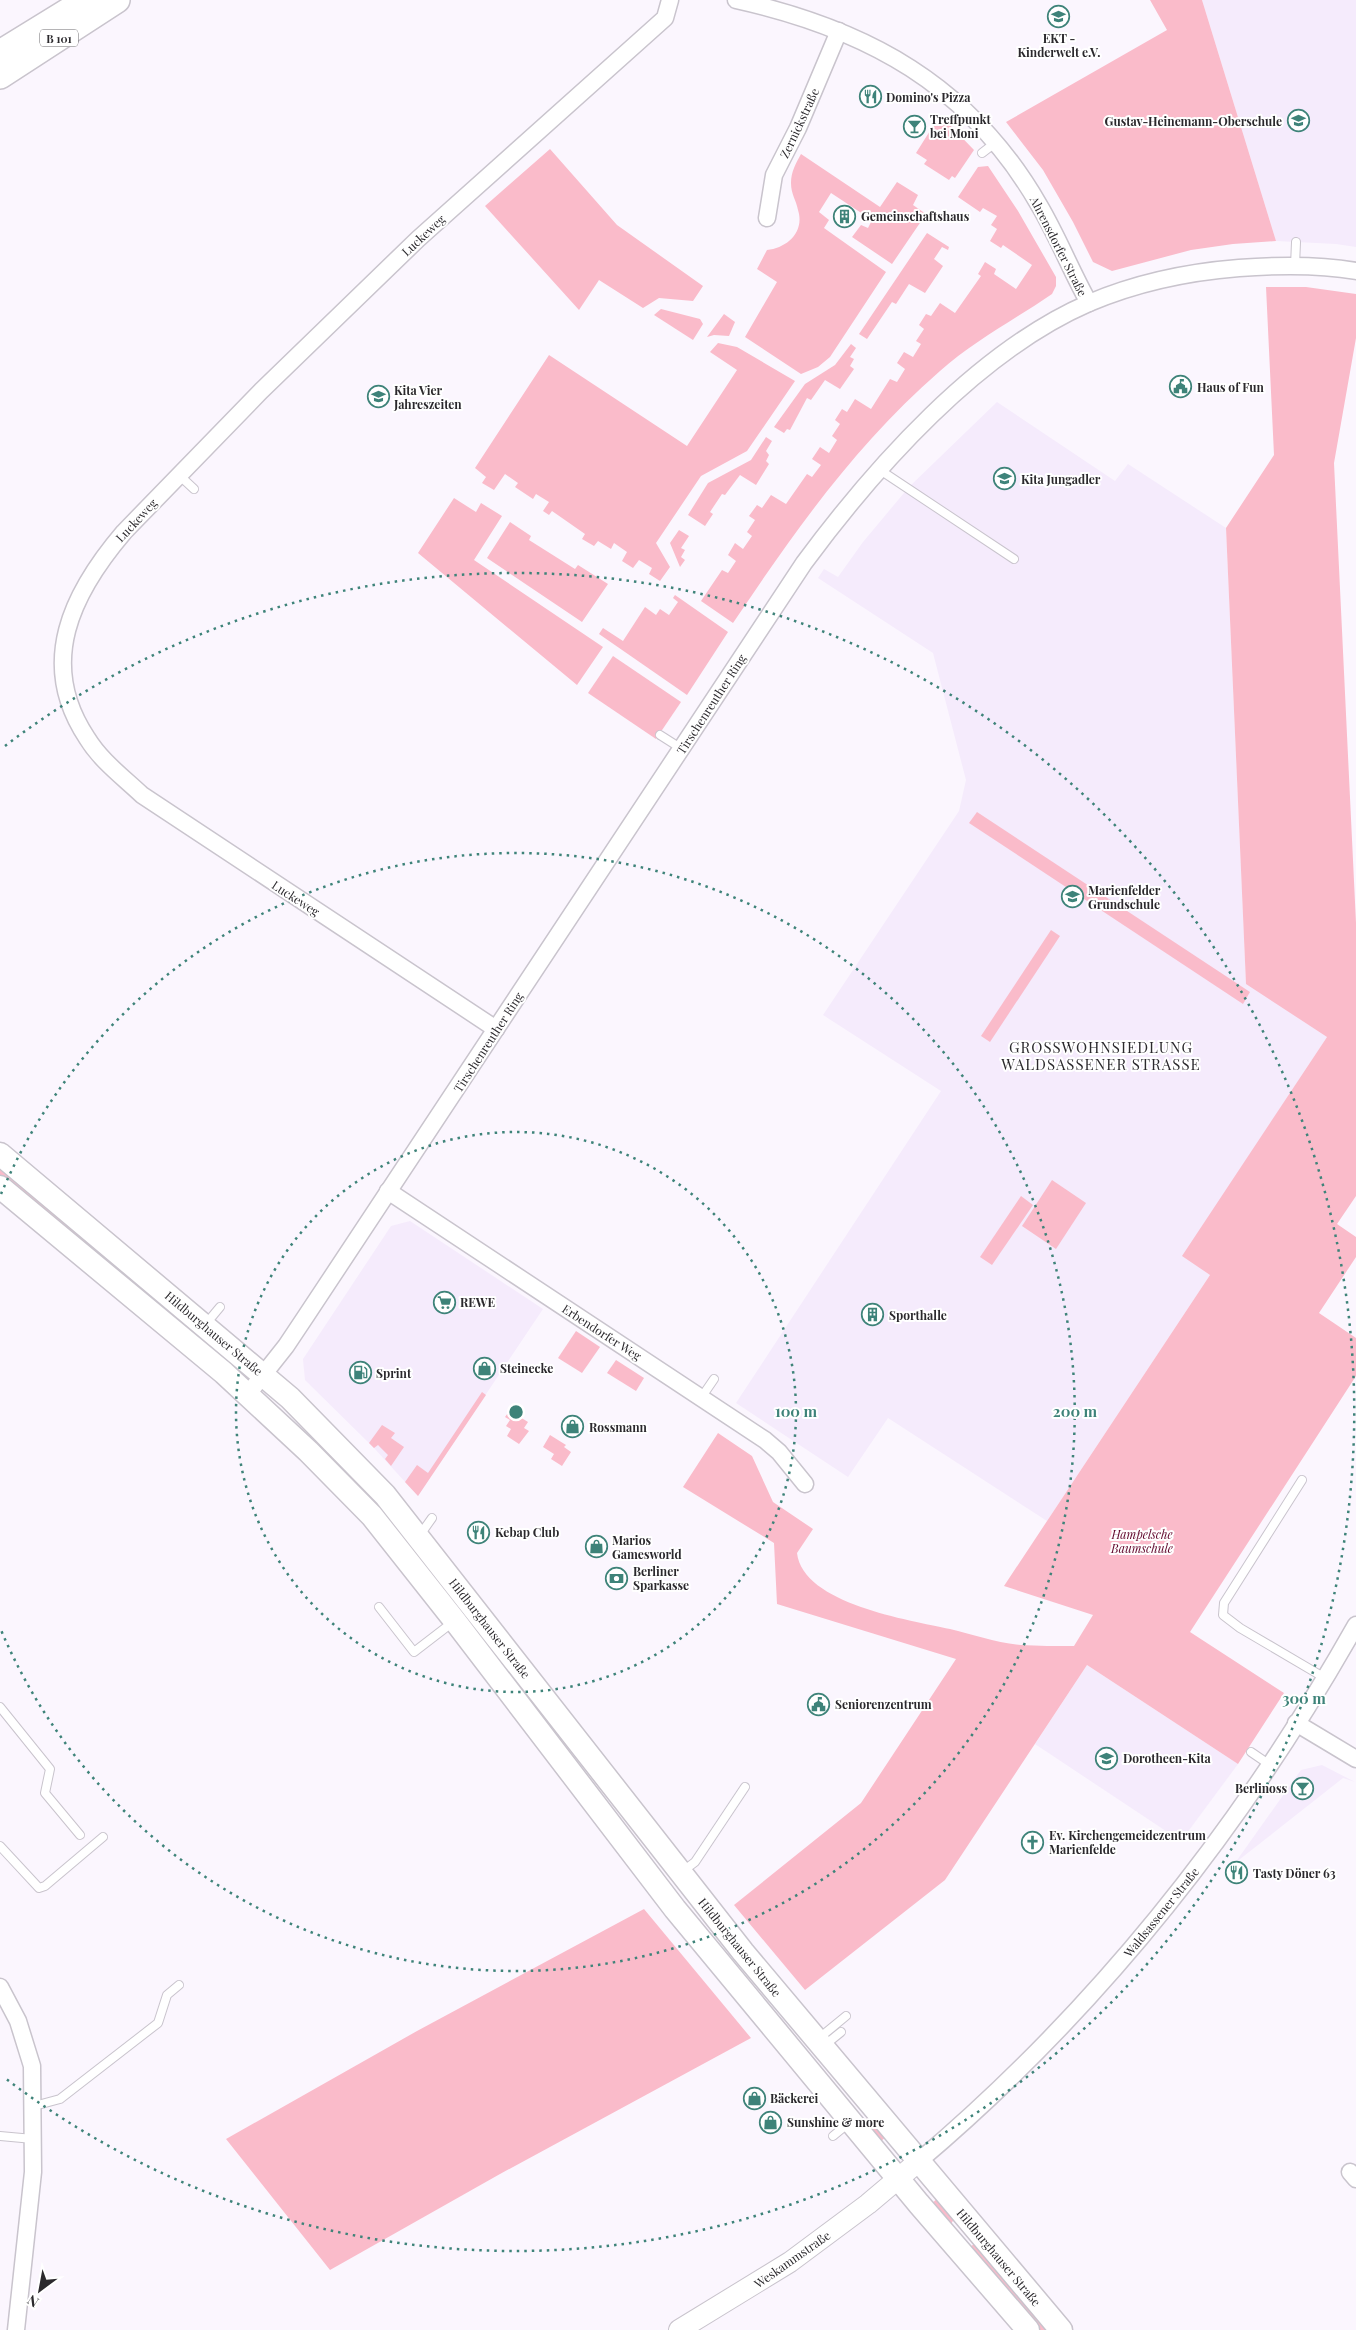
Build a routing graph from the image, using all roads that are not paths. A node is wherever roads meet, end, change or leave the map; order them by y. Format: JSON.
{"nodes":[{"id":1,"x":86,"y":0,"type":"edge"},
{"id":2,"x":118,"y":0,"type":"edge"},
{"id":3,"x":670,"y":0,"type":"edge"},
{"id":4,"x":736,"y":0,"type":"edge"},
{"id":5,"x":839,"y":31,"type":"junction"},
{"id":6,"x":0,"y":54,"type":"edge"},
{"id":7,"x":0,"y":76,"type":"edge"},
{"id":8,"x":767,"y":218,"type":"dead end"},
{"id":9,"x":1296,"y":242,"type":"dead end"},
{"id":10,"x":1295,"y":266,"type":"junction"},
{"id":11,"x":1356,"y":271,"type":"edge"},
{"id":12,"x":1088,"y":303,"type":"junction"},
{"id":13,"x":880,"y":470,"type":"junction"},
{"id":14,"x":179,"y":475,"type":"junction"},
{"id":15,"x":194,"y":489,"type":"dead end"},
{"id":16,"x":1014,"y":559,"type":"dead end"},
{"id":17,"x":660,"y":735,"type":"dead end"},
{"id":18,"x":682,"y":749,"type":"junction"},
{"id":19,"x":496,"y":1029,"type":"junction"},
{"id":20,"x":0,"y":1154,"type":"edge"},
{"id":21,"x":0,"y":1187,"type":"edge"},
{"id":22,"x":388,"y":1191,"type":"junction"},
{"id":23,"x":220,"y":1307,"type":"dead end"},
{"id":24,"x":197,"y":1334,"type":"junction"},
{"id":25,"x":264,"y":1375,"type":"junction"},
{"id":26,"x":714,"y":1378,"type":"dead end"},
{"id":27,"x":248,"y":1394,"type":"junction"},
{"id":28,"x":702,"y":1398,"type":"junction"},
{"id":29,"x":317,"y":1442,"type":"junction"},
{"id":30,"x":1302,"y":1480,"type":"dead end"},
{"id":31,"x":805,"y":1484,"type":"dead end"},
{"id":32,"x":432,"y":1518,"type":"dead end"},
{"id":33,"x":418,"y":1536,"type":"junction"},
{"id":34,"x":379,"y":1607,"type":"dead end"},
{"id":35,"x":455,"y":1621,"type":"junction"},
{"id":36,"x":1356,"y":1625,"type":"edge"},
{"id":37,"x":1325,"y":1678,"type":"junction"},
{"id":38,"x":0,"y":1707,"type":"edge"},
{"id":39,"x":1296,"y":1724,"type":"junction"},
{"id":40,"x":1250,"y":1752,"type":"dead end"},
{"id":41,"x":1356,"y":1759,"type":"edge"},
{"id":42,"x":1270,"y":1765,"type":"junction"},
{"id":43,"x":745,"y":1787,"type":"dead end"},
{"id":44,"x":80,"y":1835,"type":"dead end"},
{"id":45,"x":103,"y":1837,"type":"dead end"},
{"id":46,"x":0,"y":1846,"type":"edge"},
{"id":47,"x":680,"y":1874,"type":"junction"},
{"id":48,"x":179,"y":1985,"type":"dead end"},
{"id":49,"x":0,"y":1987,"type":"edge"},
{"id":50,"x":846,"y":2016,"type":"dead end"},
{"id":51,"x":841,"y":2032,"type":"dead end"},
{"id":52,"x":820,"y":2043,"type":"junction"},
{"id":53,"x":34,"y":2106,"type":"junction"},
{"id":54,"x":856,"y":2110,"type":"junction"},
{"id":55,"x":0,"y":2136,"type":"edge"},
{"id":56,"x":832,"y":2136,"type":"dead end"},
{"id":57,"x":35,"y":2140,"type":"junction"},
{"id":58,"x":919,"y":2161,"type":"junction"},
{"id":59,"x":899,"y":2179,"type":"junction"},
{"id":60,"x":960,"y":2231,"type":"junction"},
{"id":61,"x":16,"y":2330,"type":"edge"},
{"id":62,"x":679,"y":2330,"type":"edge"},
{"id":63,"x":1028,"y":2330,"type":"edge"},
{"id":64,"x":1061,"y":2330,"type":"edge"}],
"edges":[{"from":1,"to":6,"type":"main road","number":"B 101"},
{"from":2,"to":7,"type":"main road","number":"B 101"},
{"from":3,"to":14,"type":"street","name":"Luckeweg"},
{"from":4,"to":5,"type":"street","name":"Ahrensdorfer Straße"},
{"from":5,"to":8,"type":"street","name":"Zernickstraße"},
{"from":5,"to":12,"type":"street","name":"Ahrensdorfer Straße"},
{"from":9,"to":10,"type":"lane"},
{"from":10,"to":11,"type":"street","name":"Tirschenreuther Ring"},
{"from":10,"to":12,"type":"street","name":"Tirschenreuther Ring"},
{"from":12,"to":13,"type":"street","name":"Tirschenreuther Ring"},
{"from":13,"to":16,"type":"lane"},
{"from":13,"to":18,"type":"street","name":"Tirschenreuther Ring"},
{"from":14,"to":15,"type":"lane"},
{"from":14,"to":19,"type":"street","name":"Luckeweg"},
{"from":17,"to":18,"type":"lane"},
{"from":18,"to":19,"type":"street","name":"Tirschenreuther Ring"},
{"from":19,"to":22,"type":"street","name":"Tirschenreuther Ring"},
{"from":20,"to":24,"type":"main road","name":"Hildburghauser Straße"},
{"from":21,"to":24,"type":"main road","name":"Hildburghauser Straße"},
{"from":22,"to":25,"type":"street","name":"Tirschenreuther Ring"},
{"from":22,"to":28,"type":"street","name":"Erbendorfer Weg"},
{"from":23,"to":24,"type":"lane"},
{"from":24,"to":25,"type":"main road","name":"Hildburghauser Straße"},
{"from":24,"to":27,"type":"main road","name":"Hildburghauser Straße"},
{"from":25,"to":27,"type":"street","name":"Tirschenreuther Ring"},
{"from":25,"to":29,"type":"main road","name":"Hildburghauser Straße"},
{"from":26,"to":28,"type":"lane"},
{"from":27,"to":29,"type":"main road","name":"Hildburghauser Straße"},
{"from":28,"to":31,"type":"street","name":"Erbendorfer Weg"},
{"from":29,"to":33,"type":"main road","name":"Hildburghauser Straße"},
{"from":29,"to":35,"type":"main road","name":"Hildburghauser Straße"},
{"from":30,"to":37,"type":"lane"},
{"from":32,"to":33,"type":"lane"},
{"from":33,"to":47,"type":"main road","name":"Hildburghauser Straße"},
{"from":34,"to":35,"type":"lane"},
{"from":35,"to":54,"type":"main road","name":"Hildburghauser Straße"},
{"from":36,"to":37,"type":"street","name":"Waldsassener Straße"},
{"from":37,"to":39,"type":"street","name":"Waldsassener Straße"},
{"from":38,"to":44,"type":"lane"},
{"from":39,"to":41,"type":"street"},
{"from":39,"to":42,"type":"street","name":"Waldsassener Straße"},
{"from":40,"to":42,"type":"lane"},
{"from":42,"to":58,"type":"street","name":"Waldsassener Straße"},
{"from":43,"to":47,"type":"lane"},
{"from":45,"to":46,"type":"lane"},
{"from":47,"to":52,"type":"main road","name":"Hildburghauser Straße"},
{"from":48,"to":53,"type":"lane"},
{"from":49,"to":53,"type":"street"},
{"from":50,"to":52,"type":"lane"},
{"from":51,"to":52,"type":"lane"},
{"from":52,"to":54,"type":"main road","name":"Hildburghauser Straße"},
{"from":53,"to":57,"type":"street"},
{"from":54,"to":56,"type":"lane"},
{"from":54,"to":58,"type":"main road","name":"Hildburghauser Straße"},
{"from":54,"to":59,"type":"main road","name":"Hildburghauser Straße"},
{"from":55,"to":57,"type":"lane"},
{"from":57,"to":61,"type":"street"},
{"from":58,"to":59,"type":"street"},
{"from":58,"to":60,"type":"main road","name":"Hildburghauser Straße"},
{"from":59,"to":60,"type":"main road","name":"Hildburghauser Straße"},
{"from":59,"to":62,"type":"street","name":"Weskammstraße"},
{"from":60,"to":63,"type":"main road","name":"Hildburghauser Straße"},
{"from":60,"to":64,"type":"main road","name":"Hildburghauser Straße"}]}
